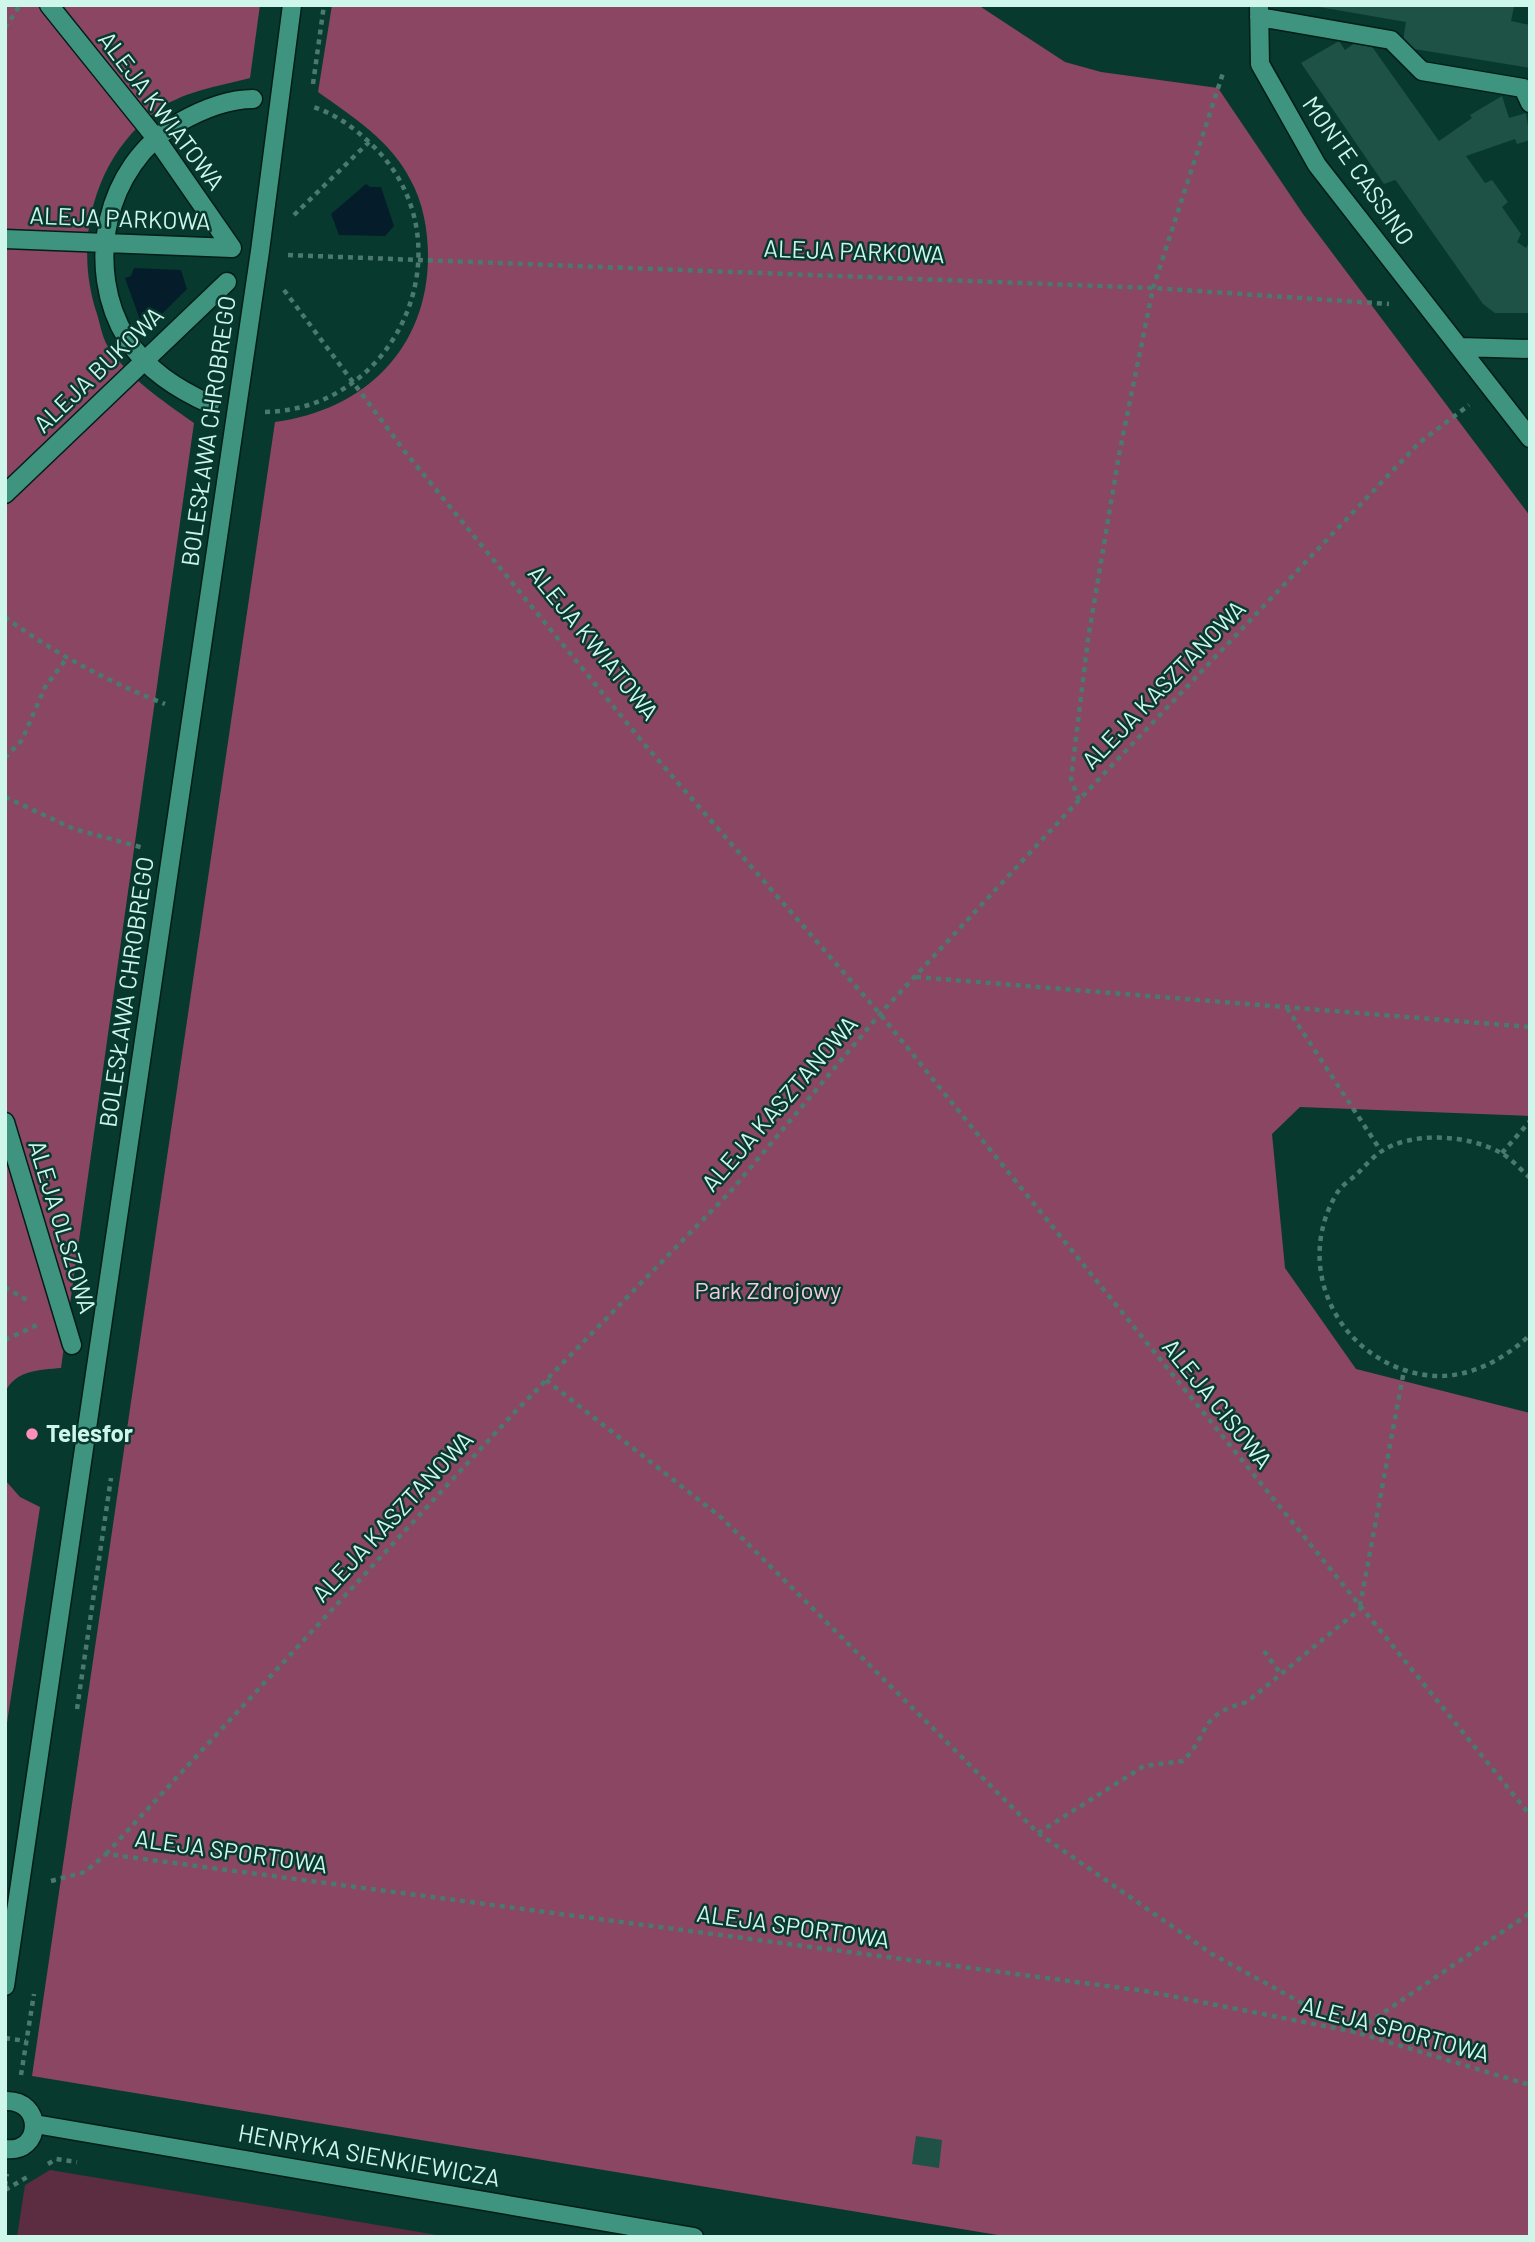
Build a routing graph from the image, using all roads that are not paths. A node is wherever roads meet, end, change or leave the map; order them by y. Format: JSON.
{"nodes":[{"id":1,"x":48,"y":5,"type":"edge"},
{"id":2,"x":292,"y":5,"type":"edge"},
{"id":3,"x":1259,"y":11,"type":"edge"},
{"id":4,"x":253,"y":99,"type":"dead end"},
{"id":5,"x":1530,"y":103,"type":"edge"},
{"id":6,"x":156,"y":137,"type":"junction"},
{"id":7,"x":5,"y":239,"type":"edge"},
{"id":8,"x":105,"y":243,"type":"junction"},
{"id":9,"x":232,"y":248,"type":"joint"},
{"id":10,"x":227,"y":282,"type":"dead end"},
{"id":11,"x":1460,"y":347,"type":"junction"},
{"id":12,"x":1530,"y":349,"type":"edge"},
{"id":13,"x":145,"y":361,"type":"junction"},
{"id":14,"x":210,"y":404,"type":"dead end"},
{"id":15,"x":1530,"y":438,"type":"edge"},
{"id":16,"x":5,"y":494,"type":"edge"},
{"id":17,"x":5,"y":1122,"type":"edge"},
{"id":18,"x":72,"y":1345,"type":"dead end"},
{"id":19,"x":5,"y":1986,"type":"edge"},
{"id":20,"x":5,"y":2101,"type":"edge"},
{"id":21,"x":35,"y":2124,"type":"junction"},
{"id":22,"x":5,"y":2149,"type":"edge"},
{"id":23,"x":694,"y":2237,"type":"edge"}],
"edges":[{"from":1,"to":6,"type":"street","name":"ALEJA KWIATOWA"},
{"from":2,"to":19,"type":"street","name":"BOLESŁAWA CHROBREGO"},
{"from":3,"to":5,"type":"street"},
{"from":3,"to":11,"type":"street","name":"MONTE CASSINO"},
{"from":4,"to":6,"type":"street"},
{"from":6,"to":8,"type":"street"},
{"from":6,"to":9,"type":"street","name":"ALEJA KWIATOWA"},
{"from":7,"to":8,"type":"street","name":"ALEJA PARKOWA"},
{"from":8,"to":9,"type":"street","name":"ALEJA PARKOWA"},
{"from":8,"to":13,"type":"street"},
{"from":10,"to":13,"type":"street","name":"ALEJA BUKOWA"},
{"from":11,"to":12,"type":"street"},
{"from":11,"to":15,"type":"street","name":"MONTE CASSINO"},
{"from":13,"to":14,"type":"street"},
{"from":13,"to":16,"type":"street","name":"ALEJA BUKOWA"},
{"from":17,"to":18,"type":"street","name":"ALEJA OLSZOWA"},
{"from":20,"to":21,"type":"street"},
{"from":21,"to":22,"type":"street"},
{"from":21,"to":23,"type":"street","name":"HENRYKA SIENKIEWICZA"}]}
